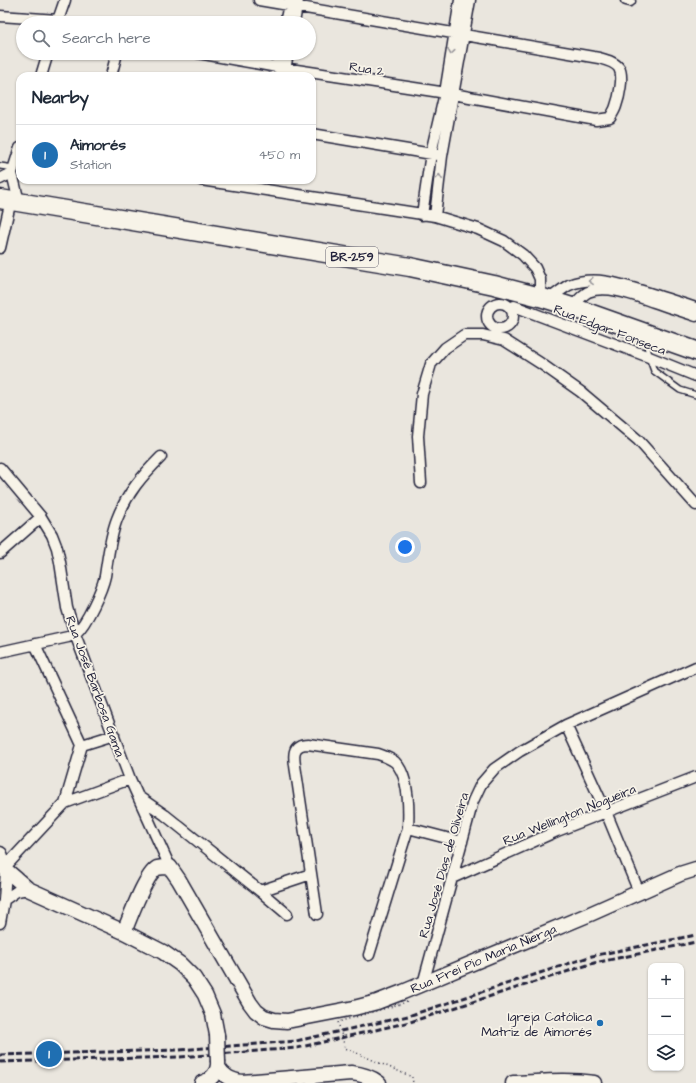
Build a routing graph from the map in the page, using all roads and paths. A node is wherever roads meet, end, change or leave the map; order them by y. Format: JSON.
{"nodes":[{"id":1,"x":65,"y":0,"type":"edge"},
{"id":2,"x":259,"y":0,"type":"edge"},
{"id":3,"x":460,"y":0,"type":"edge"},
{"id":4,"x":470,"y":0,"type":"edge"},
{"id":5,"x":293,"y":3,"type":"edge"},
{"id":6,"x":0,"y":16,"type":"edge"},
{"id":7,"x":60,"y":16,"type":"edge"},
{"id":8,"x":288,"y":16,"type":"edge"},
{"id":9,"x":294,"y":16,"type":"edge"},
{"id":10,"x":16,"y":18,"type":"edge"},
{"id":11,"x":459,"y":34,"type":"junction"},
{"id":12,"x":46,"y":60,"type":"edge"},
{"id":13,"x":115,"y":60,"type":"edge"},
{"id":14,"x":228,"y":60,"type":"edge"},
{"id":15,"x":279,"y":60,"type":"edge"},
{"id":16,"x":285,"y":60,"type":"edge"},
{"id":17,"x":43,"y":72,"type":"edge"},
{"id":18,"x":112,"y":72,"type":"edge"},
{"id":19,"x":280,"y":72,"type":"edge"},
{"id":20,"x":316,"y":76,"type":"edge"},
{"id":21,"x":449,"y":93,"type":"junction"},
{"id":22,"x":316,"y":135,"type":"edge"},
{"id":23,"x":432,"y":153,"type":"junction"},
{"id":24,"x":442,"y":156,"type":"junction"},
{"id":25,"x":0,"y":166,"type":"edge"},
{"id":26,"x":15,"y":171,"type":"edge"},
{"id":27,"x":0,"y":178,"type":"edge"},
{"id":28,"x":261,"y":184,"type":"edge"},
{"id":29,"x":10,"y":200,"type":"edge"},
{"id":30,"x":422,"y":215,"type":"junction"},
{"id":31,"x":435,"y":216,"type":"junction"},
{"id":32,"x":0,"y":248,"type":"edge"},
{"id":33,"x":494,"y":285,"type":"junction"},
{"id":34,"x":544,"y":298,"type":"junction"},
{"id":35,"x":514,"y":303,"type":"junction"},
{"id":36,"x":572,"y":307,"type":"junction"},
{"id":37,"x":490,"y":308,"type":"junction"},
{"id":38,"x":696,"y":308,"type":"edge"},
{"id":39,"x":696,"y":316,"type":"edge"},
{"id":40,"x":487,"y":319,"type":"junction"},
{"id":41,"x":509,"y":325,"type":"junction"},
{"id":42,"x":645,"y":332,"type":"junction"},
{"id":43,"x":483,"y":335,"type":"junction"},
{"id":44,"x":504,"y":340,"type":"junction"},
{"id":45,"x":696,"y":351,"type":"edge"},
{"id":46,"x":649,"y":357,"type":"junction"},
{"id":47,"x":696,"y":376,"type":"edge"},
{"id":48,"x":696,"y":395,"type":"edge"},
{"id":49,"x":161,"y":457,"type":"dead end"},
{"id":50,"x":0,"y":468,"type":"edge"},
{"id":51,"x":421,"y":483,"type":"dead end"},
{"id":52,"x":696,"y":505,"type":"edge"},
{"id":53,"x":41,"y":517,"type":"junction"},
{"id":54,"x":0,"y":553,"type":"edge"},
{"id":55,"x":75,"y":634,"type":"junction"},
{"id":56,"x":34,"y":644,"type":"junction"},
{"id":57,"x":0,"y":652,"type":"edge"},
{"id":58,"x":696,"y":667,"type":"edge"},
{"id":59,"x":566,"y":725,"type":"junction"},
{"id":60,"x":114,"y":735,"type":"junction"},
{"id":61,"x":82,"y":745,"type":"junction"},
{"id":62,"x":696,"y":777,"type":"edge"},
{"id":63,"x":130,"y":780,"type":"junction"},
{"id":64,"x":139,"y":797,"type":"junction"},
{"id":65,"x":65,"y":803,"type":"junction"},
{"id":66,"x":606,"y":812,"type":"junction"},
{"id":67,"x":408,"y":828,"type":"junction"},
{"id":68,"x":462,"y":842,"type":"junction"},
{"id":69,"x":0,"y":854,"type":"edge"},
{"id":70,"x":170,"y":866,"type":"junction"},
{"id":71,"x":6,"y":868,"type":"junction"},
{"id":72,"x":696,"y":869,"type":"edge"},
{"id":73,"x":311,"y":874,"type":"junction"},
{"id":74,"x":452,"y":878,"type":"junction"},
{"id":75,"x":28,"y":889,"type":"junction"},
{"id":76,"x":260,"y":891,"type":"junction"},
{"id":77,"x":639,"y":892,"type":"junction"},
{"id":78,"x":4,"y":900,"type":"junction"},
{"id":79,"x":287,"y":914,"type":"dead end"},
{"id":80,"x":318,"y":914,"type":"dead end"},
{"id":81,"x":0,"y":923,"type":"edge"},
{"id":82,"x":124,"y":932,"type":"junction"},
{"id":83,"x":369,"y":955,"type":"dead end"},
{"id":84,"x":423,"y":984,"type":"junction"},
{"id":85,"x":407,"y":1002,"type":"dead end"},
{"id":86,"x":264,"y":1017,"type":"joint"},
{"id":87,"x":218,"y":1064,"type":"junction"},
{"id":88,"x":552,"y":1082,"type":"edge"},
{"id":89,"x":202,"y":1083,"type":"edge"},
{"id":90,"x":379,"y":1083,"type":"edge"},
{"id":91,"x":413,"y":1083,"type":"edge"},
{"id":92,"x":513,"y":1083,"type":"edge"},
{"id":93,"x":593,"y":1083,"type":"edge"}],
"edges":[{"from":1,"to":7,"type":"street"},
{"from":2,"to":5,"type":"street"},
{"from":3,"to":11,"type":"street"},
{"from":4,"to":11,"type":"street"},
{"from":5,"to":8,"type":"street"},
{"from":5,"to":9,"type":"street"},
{"from":5,"to":11,"type":"street"},
{"from":6,"to":10,"type":"street"},
{"from":11,"to":21,"type":"street"},
{"from":11,"to":21,"type":"street","name":"Rua 2"},
{"from":12,"to":17,"type":"street"},
{"from":13,"to":18,"type":"street"},
{"from":14,"to":19,"type":"street","name":"Rua 2"},
{"from":15,"to":19,"type":"street"},
{"from":16,"to":19,"type":"street"},
{"from":20,"to":21,"type":"street","name":"Rua 2"},
{"from":21,"to":23,"type":"street"},
{"from":21,"to":24,"type":"street"},
{"from":22,"to":23,"type":"street"},
{"from":23,"to":24,"type":"street"},
{"from":23,"to":30,"type":"street"},
{"from":31,"to":24,"type":"street","one_way":true},
{"from":25,"to":26,"type":"lane"},
{"from":26,"to":27,"type":"street"},
{"from":26,"to":29,"type":"street"},
{"from":28,"to":30,"type":"street"},
{"from":29,"to":32,"type":"street"},
{"from":29,"to":33,"type":"highway","number":"BR-259"},
{"from":30,"to":31,"type":"street"},
{"from":31,"to":34,"type":"street"},
{"from":33,"to":35,"type":"highway","number":"BR-259"},
{"from":33,"to":37,"type":"street"},
{"from":34,"to":35,"type":"highway","number":"BR-259"},
{"from":34,"to":36,"type":"highway","number":"BR-259"},
{"from":38,"to":34,"type":"street","one_way":true},
{"from":35,"to":37,"type":"street","name":"Rua Edgar Fonseca"},
{"from":35,"to":41,"type":"street"},
{"from":35,"to":46,"type":"street","name":"Rua Edgar Fonseca"},
{"from":36,"to":39,"type":"street"},
{"from":36,"to":42,"type":"highway","number":"BR-259"},
{"from":37,"to":40,"type":"street"},
{"from":40,"to":41,"type":"street"},
{"from":40,"to":43,"type":"street"},
{"from":41,"to":44,"type":"street"},
{"from":42,"to":45,"type":"highway","number":"BR-259"},
{"from":42,"to":46,"type":"lane"},
{"from":43,"to":44,"type":"street"},
{"from":43,"to":51,"type":"street"},
{"from":44,"to":52,"type":"street"},
{"from":46,"to":47,"type":"street","name":"Rua Edgar Fonseca"},
{"from":46,"to":48,"type":"lane"},
{"from":49,"to":55,"type":"street"},
{"from":50,"to":53,"type":"street","name":"Rua José Barbosa Gama"},
{"from":53,"to":54,"type":"street"},
{"from":53,"to":55,"type":"street","name":"Rua José Barbosa Gama"},
{"from":55,"to":56,"type":"street"},
{"from":55,"to":60,"type":"street","name":"Rua José Barbosa Gama"},
{"from":56,"to":57,"type":"street"},
{"from":56,"to":61,"type":"street"},
{"from":58,"to":59,"type":"street","name":"Rua José Dias de Oliveira"},
{"from":59,"to":66,"type":"street"},
{"from":59,"to":68,"type":"street","name":"Rua José Dias de Oliveira"},
{"from":60,"to":61,"type":"street"},
{"from":60,"to":63,"type":"street","name":"Rua José Barbosa Gama"},
{"from":61,"to":65,"type":"street"},
{"from":62,"to":66,"type":"street","name":"Rua Wellington Nogueira"},
{"from":63,"to":64,"type":"street","name":"Rua José Barbosa Gama"},
{"from":63,"to":65,"type":"street"},
{"from":64,"to":70,"type":"street","name":"Rua José Barbosa Gama"},
{"from":64,"to":76,"type":"street"},
{"from":65,"to":71,"type":"street"},
{"from":66,"to":74,"type":"street","name":"Rua Wellington Nogueira"},
{"from":66,"to":77,"type":"street"},
{"from":67,"to":68,"type":"street"},
{"from":67,"to":73,"type":"street"},
{"from":67,"to":83,"type":"street"},
{"from":68,"to":74,"type":"street","name":"Rua José Dias de Oliveira"},
{"from":69,"to":71,"type":"street"},
{"from":70,"to":82,"type":"street"},
{"from":70,"to":86,"type":"street","name":"Rua José Barbosa Gama"},
{"from":71,"to":75,"type":"street"},
{"from":71,"to":78,"type":"street"},
{"from":72,"to":77,"type":"street","name":"Rua Frei Pio Maria Nierga"},
{"from":73,"to":76,"type":"street"},
{"from":73,"to":80,"type":"street"},
{"from":74,"to":84,"type":"street","name":"Rua José Dias de Oliveira"},
{"from":75,"to":78,"type":"street"},
{"from":75,"to":82,"type":"street"},
{"from":76,"to":79,"type":"street"},
{"from":77,"to":84,"type":"street","name":"Rua Frei Pio Maria Nierga"},
{"from":78,"to":81,"type":"street"},
{"from":82,"to":87,"type":"street","bridge":true},
{"from":84,"to":86,"type":"street","name":"Rua Frei Pio Maria Nierga"},
{"from":85,"to":91,"type":"path","bridge":true},
{"from":87,"to":89,"type":"street"},
{"from":87,"to":90,"type":"street"},
{"from":88,"to":92,"type":"street"},
{"from":88,"to":93,"type":"street"}]}
